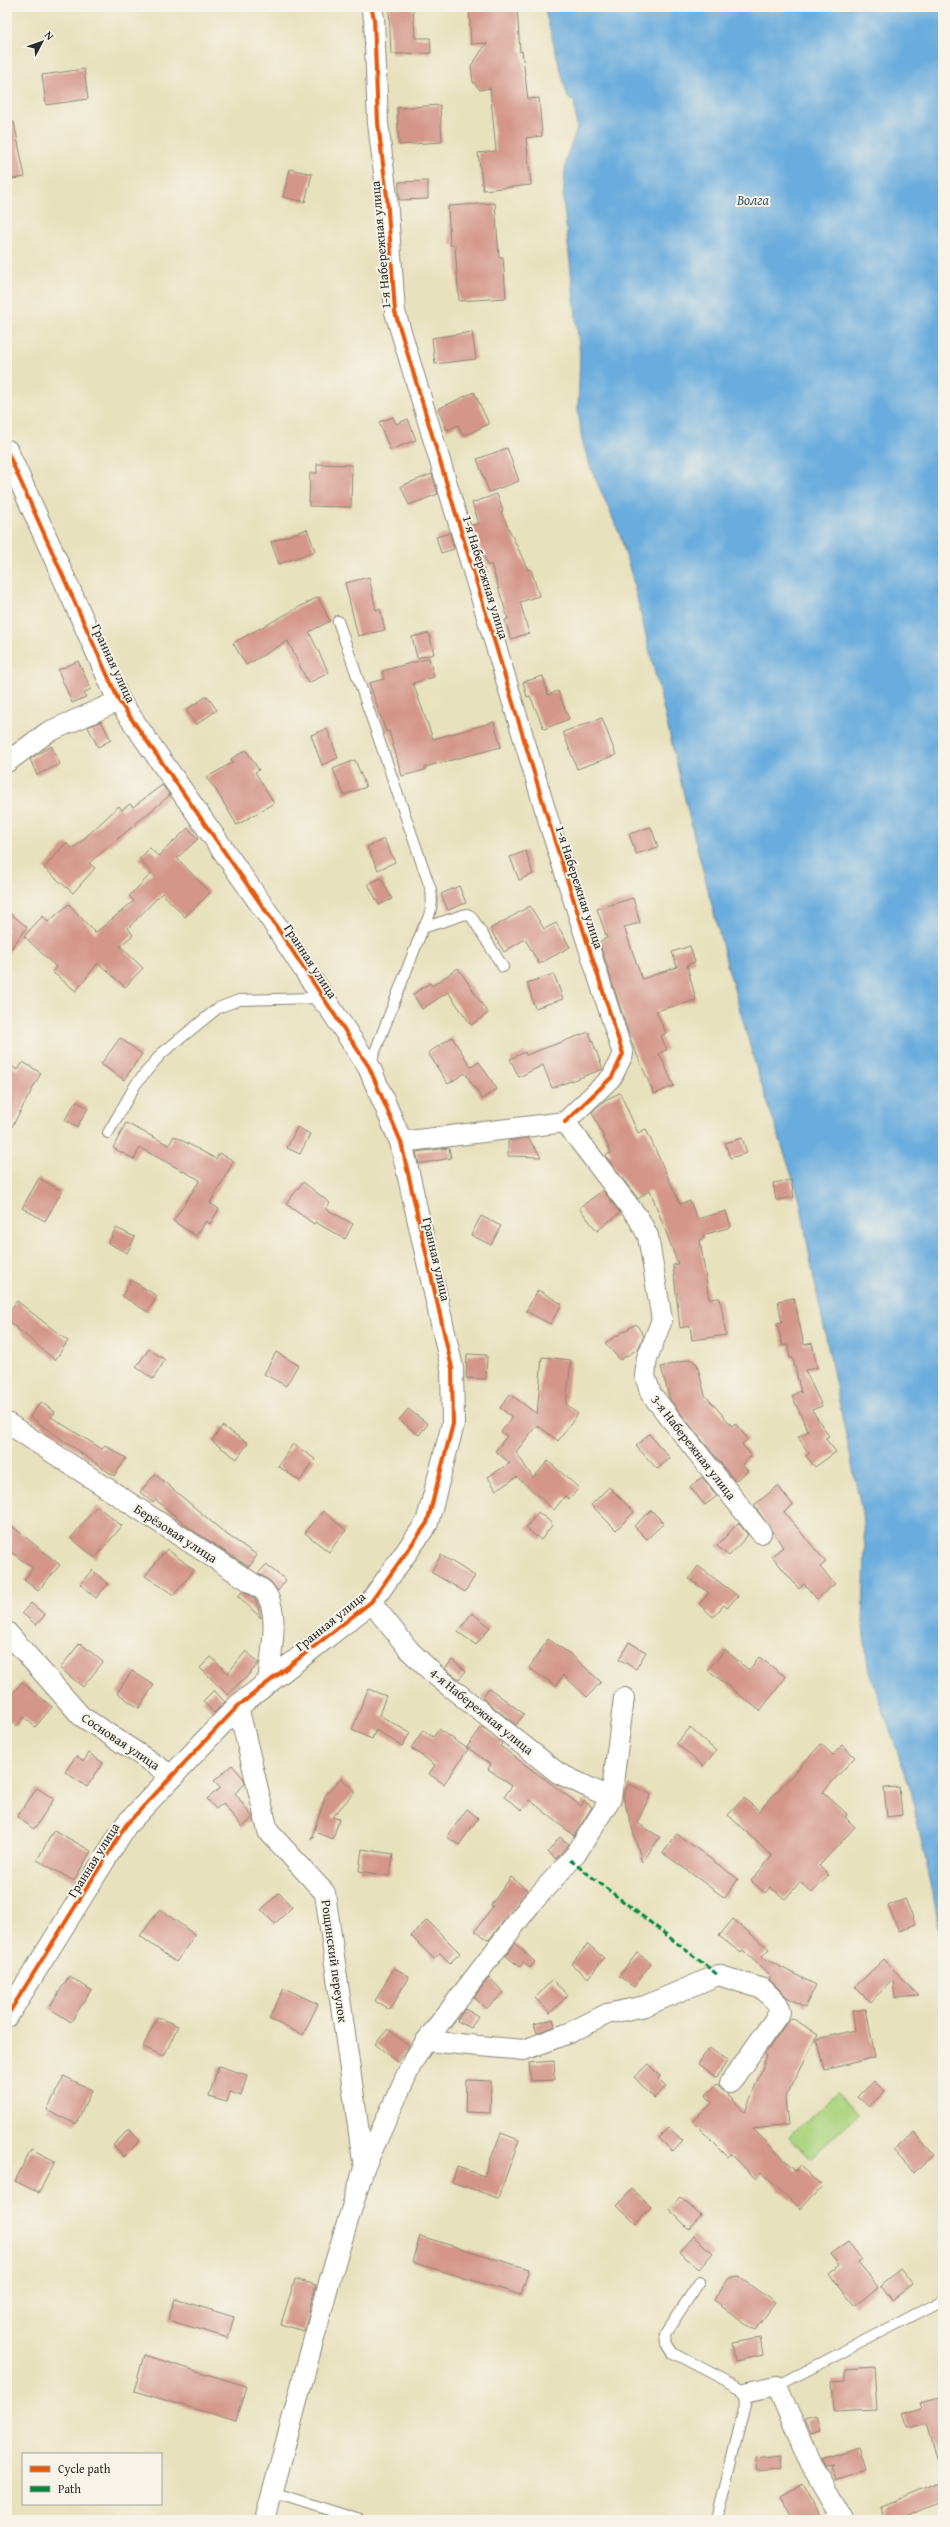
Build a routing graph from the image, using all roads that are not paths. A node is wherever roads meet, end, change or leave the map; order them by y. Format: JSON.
{"nodes":[{"id":1,"x":371,"y":7,"type":"edge"},
{"id":2,"x":7,"y":451,"type":"edge"},
{"id":3,"x":338,"y":621,"type":"dead end"},
{"id":4,"x":119,"y":701,"type":"junction"},
{"id":5,"x":7,"y":762,"type":"edge"},
{"id":6,"x":423,"y":928,"type":"junction"},
{"id":7,"x":503,"y":967,"type":"dead end"},
{"id":8,"x":369,"y":1067,"type":"junction"},
{"id":9,"x":565,"y":1122,"type":"junction"},
{"id":10,"x":108,"y":1132,"type":"dead end"},
{"id":11,"x":401,"y":1142,"type":"junction"},
{"id":12,"x":7,"y":1423,"type":"edge"},
{"id":13,"x":761,"y":1533,"type":"dead end"},
{"id":14,"x":371,"y":1602,"type":"junction"},
{"id":15,"x":7,"y":1632,"type":"edge"},
{"id":16,"x":268,"y":1684,"type":"junction"},
{"id":17,"x":624,"y":1698,"type":"dead end"},
{"id":18,"x":238,"y":1706,"type":"junction"},
{"id":19,"x":174,"y":1777,"type":"junction"},
{"id":20,"x":611,"y":1798,"type":"junction"},
{"id":21,"x":7,"y":2014,"type":"edge"},
{"id":22,"x":426,"y":2042,"type":"junction"},
{"id":23,"x":730,"y":2083,"type":"dead end"},
{"id":24,"x":364,"y":2168,"type":"junction"},
{"id":25,"x":700,"y":2282,"type":"dead end"},
{"id":26,"x":943,"y":2300,"type":"edge"},
{"id":27,"x":777,"y":2386,"type":"junction"},
{"id":28,"x":748,"y":2392,"type":"junction"},
{"id":29,"x":272,"y":2492,"type":"junction"},
{"id":30,"x":265,"y":2520,"type":"edge"},
{"id":31,"x":360,"y":2520,"type":"edge"},
{"id":32,"x":717,"y":2520,"type":"edge"},
{"id":33,"x":844,"y":2520,"type":"edge"}],
"edges":[{"from":1,"to":9,"type":"street","name":"1-я Набережная улица"},
{"from":2,"to":4,"type":"street","name":"Гранная улица"},
{"from":3,"to":6,"type":"lane"},
{"from":4,"to":5,"type":"street"},
{"from":4,"to":8,"type":"street","name":"Гранная улица"},
{"from":6,"to":7,"type":"lane"},
{"from":6,"to":8,"type":"lane"},
{"from":8,"to":10,"type":"lane"},
{"from":8,"to":11,"type":"street","name":"Гранная улица"},
{"from":9,"to":11,"type":"street"},
{"from":9,"to":13,"type":"street","name":"3-я Набережная улица"},
{"from":11,"to":14,"type":"street","name":"Гранная улица"},
{"from":12,"to":16,"type":"street","name":"Берёзовая улица"},
{"from":14,"to":16,"type":"street","name":"Гранная улица"},
{"from":14,"to":20,"type":"street","name":"4-я Набережная улица"},
{"from":15,"to":19,"type":"street","name":"Сосновая улица"},
{"from":16,"to":18,"type":"street","name":"Гранная улица"},
{"from":17,"to":20,"type":"street"},
{"from":18,"to":19,"type":"street","name":"Гранная улица"},
{"from":18,"to":24,"type":"street","name":"Рощинский переулок"},
{"from":19,"to":21,"type":"street","name":"Гранная улица"},
{"from":20,"to":22,"type":"street"},
{"from":22,"to":23,"type":"street"},
{"from":22,"to":24,"type":"street"},
{"from":24,"to":29,"type":"street"},
{"from":25,"to":28,"type":"lane"},
{"from":26,"to":27,"type":"lane"},
{"from":27,"to":28,"type":"street"},
{"from":27,"to":33,"type":"street"},
{"from":28,"to":32,"type":"lane"},
{"from":29,"to":30,"type":"street"},
{"from":29,"to":31,"type":"lane"}]}
